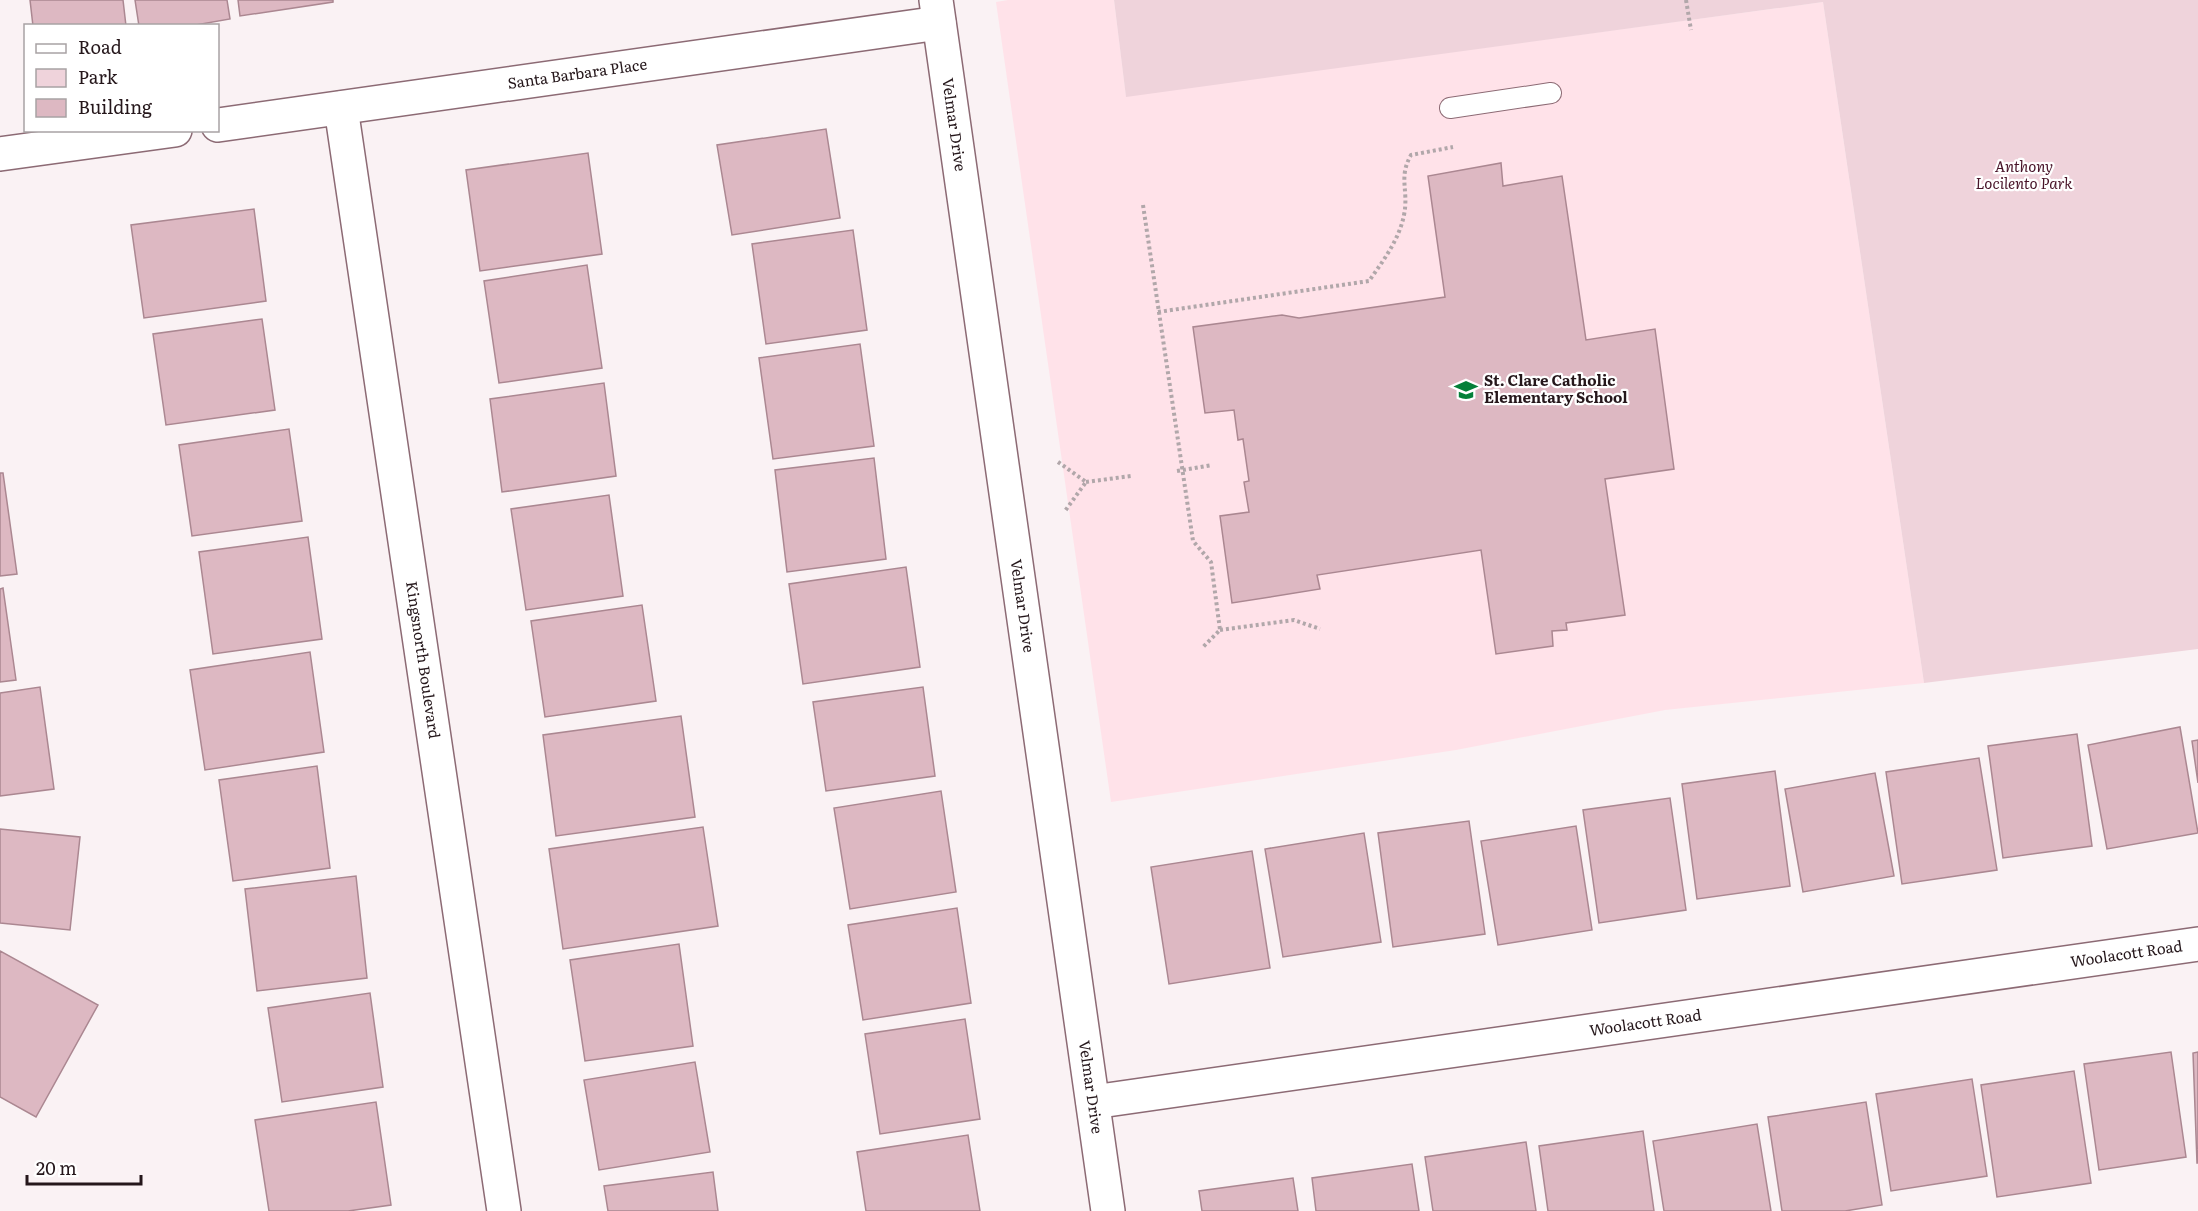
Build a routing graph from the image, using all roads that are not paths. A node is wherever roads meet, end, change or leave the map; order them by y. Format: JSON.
{"nodes":[{"id":1,"x":937,"y":11,"type":"edge"},
{"id":2,"x":1551,"y":93,"type":"dead end"},
{"id":3,"x":341,"y":108,"type":"junction"},
{"id":4,"x":1450,"y":108,"type":"dead end"},
{"id":5,"x":219,"y":125,"type":"edge"},
{"id":6,"x":160,"y":132,"type":"edge"},
{"id":7,"x":0,"y":154,"type":"edge"},
{"id":8,"x":2198,"y":944,"type":"edge"},
{"id":9,"x":1093,"y":1102,"type":"junction"},
{"id":10,"x":504,"y":1211,"type":"edge"},
{"id":11,"x":1108,"y":1211,"type":"edge"}],
"edges":[{"from":1,"to":3,"type":"street","name":"Santa Barbara Place"},
{"from":1,"to":9,"type":"street","name":"Velmar Drive"},
{"from":2,"to":4,"type":"lane"},
{"from":3,"to":5,"type":"street","name":"Santa Barbara Place"},
{"from":3,"to":10,"type":"street","name":"Kingsnorth Boulevard"},
{"from":6,"to":7,"type":"street"},
{"from":8,"to":9,"type":"street","name":"Woolacott Road"},
{"from":9,"to":11,"type":"street","name":"Velmar Drive"}]}
